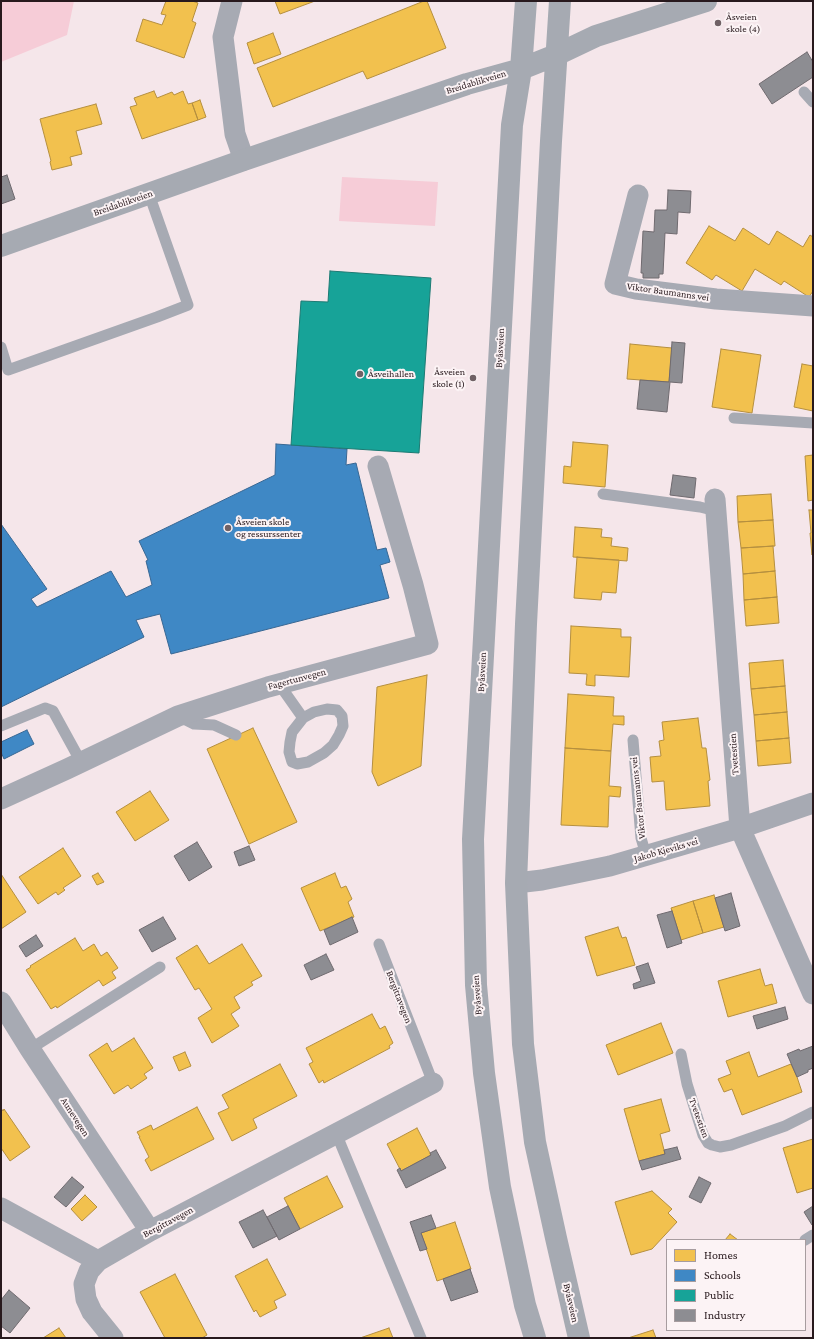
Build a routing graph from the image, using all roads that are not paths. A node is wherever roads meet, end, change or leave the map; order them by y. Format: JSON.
{"nodes":[{"id":1,"x":232,"y":1,"type":"edge"},
{"id":2,"x":526,"y":1,"type":"edge"},
{"id":3,"x":560,"y":1,"type":"edge"},
{"id":4,"x":706,"y":1,"type":"edge"},
{"id":5,"x":556,"y":55,"type":"junction"},
{"id":6,"x":521,"y":69,"type":"junction"},
{"id":7,"x":804,"y":92,"type":"dead end"},
{"id":8,"x":813,"y":102,"type":"edge"},
{"id":9,"x":244,"y":160,"type":"junction"},
{"id":10,"x":150,"y":194,"type":"junction"},
{"id":11,"x":638,"y":195,"type":"dead end"},
{"id":12,"x":1,"y":246,"type":"edge"},
{"id":13,"x":813,"y":306,"type":"edge"},
{"id":14,"x":1,"y":347,"type":"edge"},
{"id":15,"x":734,"y":418,"type":"dead end"},
{"id":16,"x":813,"y":423,"type":"edge"},
{"id":17,"x":378,"y":466,"type":"dead end"},
{"id":18,"x":603,"y":494,"type":"dead end"},
{"id":19,"x":715,"y":505,"type":"joint"},
{"id":20,"x":279,"y":684,"type":"junction"},
{"id":21,"x":178,"y":716,"type":"junction"},
{"id":22,"x":303,"y":718,"type":"junction"},
{"id":23,"x":1,"y":726,"type":"edge"},
{"id":24,"x":236,"y":735,"type":"dead end"},
{"id":25,"x":633,"y":740,"type":"dead end"},
{"id":26,"x":81,"y":762,"type":"junction"},
{"id":27,"x":1,"y":799,"type":"edge"},
{"id":28,"x":813,"y":803,"type":"edge"},
{"id":29,"x":740,"y":828,"type":"junction"},
{"id":30,"x":646,"y":855,"type":"junction"},
{"id":31,"x":516,"y":883,"type":"junction"},
{"id":32,"x":379,"y":944,"type":"dead end"},
{"id":33,"x":160,"y":967,"type":"dead end"},
{"id":34,"x":813,"y":994,"type":"edge"},
{"id":35,"x":1,"y":1002,"type":"edge"},
{"id":36,"x":30,"y":1049,"type":"junction"},
{"id":37,"x":681,"y":1054,"type":"dead end"},
{"id":38,"x":433,"y":1083,"type":"joint"},
{"id":39,"x":813,"y":1112,"type":"edge"},
{"id":40,"x":336,"y":1133,"type":"junction"},
{"id":41,"x":1,"y":1208,"type":"edge"},
{"id":42,"x":150,"y":1231,"type":"junction"},
{"id":43,"x":98,"y":1261,"type":"junction"},
{"id":44,"x":113,"y":1338,"type":"edge"},
{"id":45,"x":421,"y":1338,"type":"edge"},
{"id":46,"x":535,"y":1338,"type":"edge"},
{"id":47,"x":579,"y":1338,"type":"edge"}],
"edges":[{"from":1,"to":9,"type":"street"},
{"from":2,"to":6,"type":"main road","name":"Byåsveien"},
{"from":3,"to":5,"type":"main road","name":"Byåsveien"},
{"from":4,"to":5,"type":"main road","name":"Breidablikveien"},
{"from":5,"to":6,"type":"main road","name":"Breidablikveien"},
{"from":5,"to":31,"type":"main road","name":"Byåsveien"},
{"from":6,"to":9,"type":"main road","name":"Breidablikveien"},
{"from":6,"to":46,"type":"main road","name":"Byåsveien"},
{"from":7,"to":8,"type":"lane"},
{"from":9,"to":10,"type":"main road","name":"Breidablikveien"},
{"from":10,"to":12,"type":"main road","name":"Breidablikveien"},
{"from":10,"to":14,"type":"lane"},
{"from":11,"to":13,"type":"street","name":"Viktor Baumanns vei"},
{"from":15,"to":16,"type":"lane"},
{"from":17,"to":20,"type":"street","name":"Fagertunvegen"},
{"from":18,"to":19,"type":"lane"},
{"from":19,"to":29,"type":"street","name":"Tvetestien"},
{"from":20,"to":21,"type":"street","name":"Fagertunvegen"},
{"from":20,"to":22,"type":"lane"},
{"from":21,"to":24,"type":"lane"},
{"from":21,"to":26,"type":"street","name":"Fagertunvegen"},
{"from":22,"to":22,"type":"lane"},
{"from":23,"to":26,"type":"lane"},
{"from":25,"to":30,"type":"lane","name":"Viktor Baumanns vei"},
{"from":26,"to":27,"type":"street","name":"Fagertunvegen"},
{"from":28,"to":29,"type":"street","name":"Jakob Kjeviks vei"},
{"from":29,"to":30,"type":"street","name":"Jakob Kjeviks vei"},
{"from":29,"to":34,"type":"street","name":"Tvetestien"},
{"from":30,"to":31,"type":"street","name":"Jakob Kjeviks vei"},
{"from":31,"to":47,"type":"main road","name":"Byåsveien"},
{"from":32,"to":38,"type":"lane","name":"Bergittavegen"},
{"from":33,"to":36,"type":"lane"},
{"from":35,"to":36,"type":"street","name":"Aunevegen"},
{"from":36,"to":42,"type":"street","name":"Aunevegen"},
{"from":37,"to":39,"type":"lane","name":"Tvetestien"},
{"from":38,"to":40,"type":"street","name":"Bergittavegen"},
{"from":40,"to":42,"type":"street","name":"Bergittavegen"},
{"from":40,"to":45,"type":"lane"},
{"from":41,"to":43,"type":"street"},
{"from":42,"to":43,"type":"street","name":"Bergittavegen"},
{"from":43,"to":44,"type":"street"}]}
